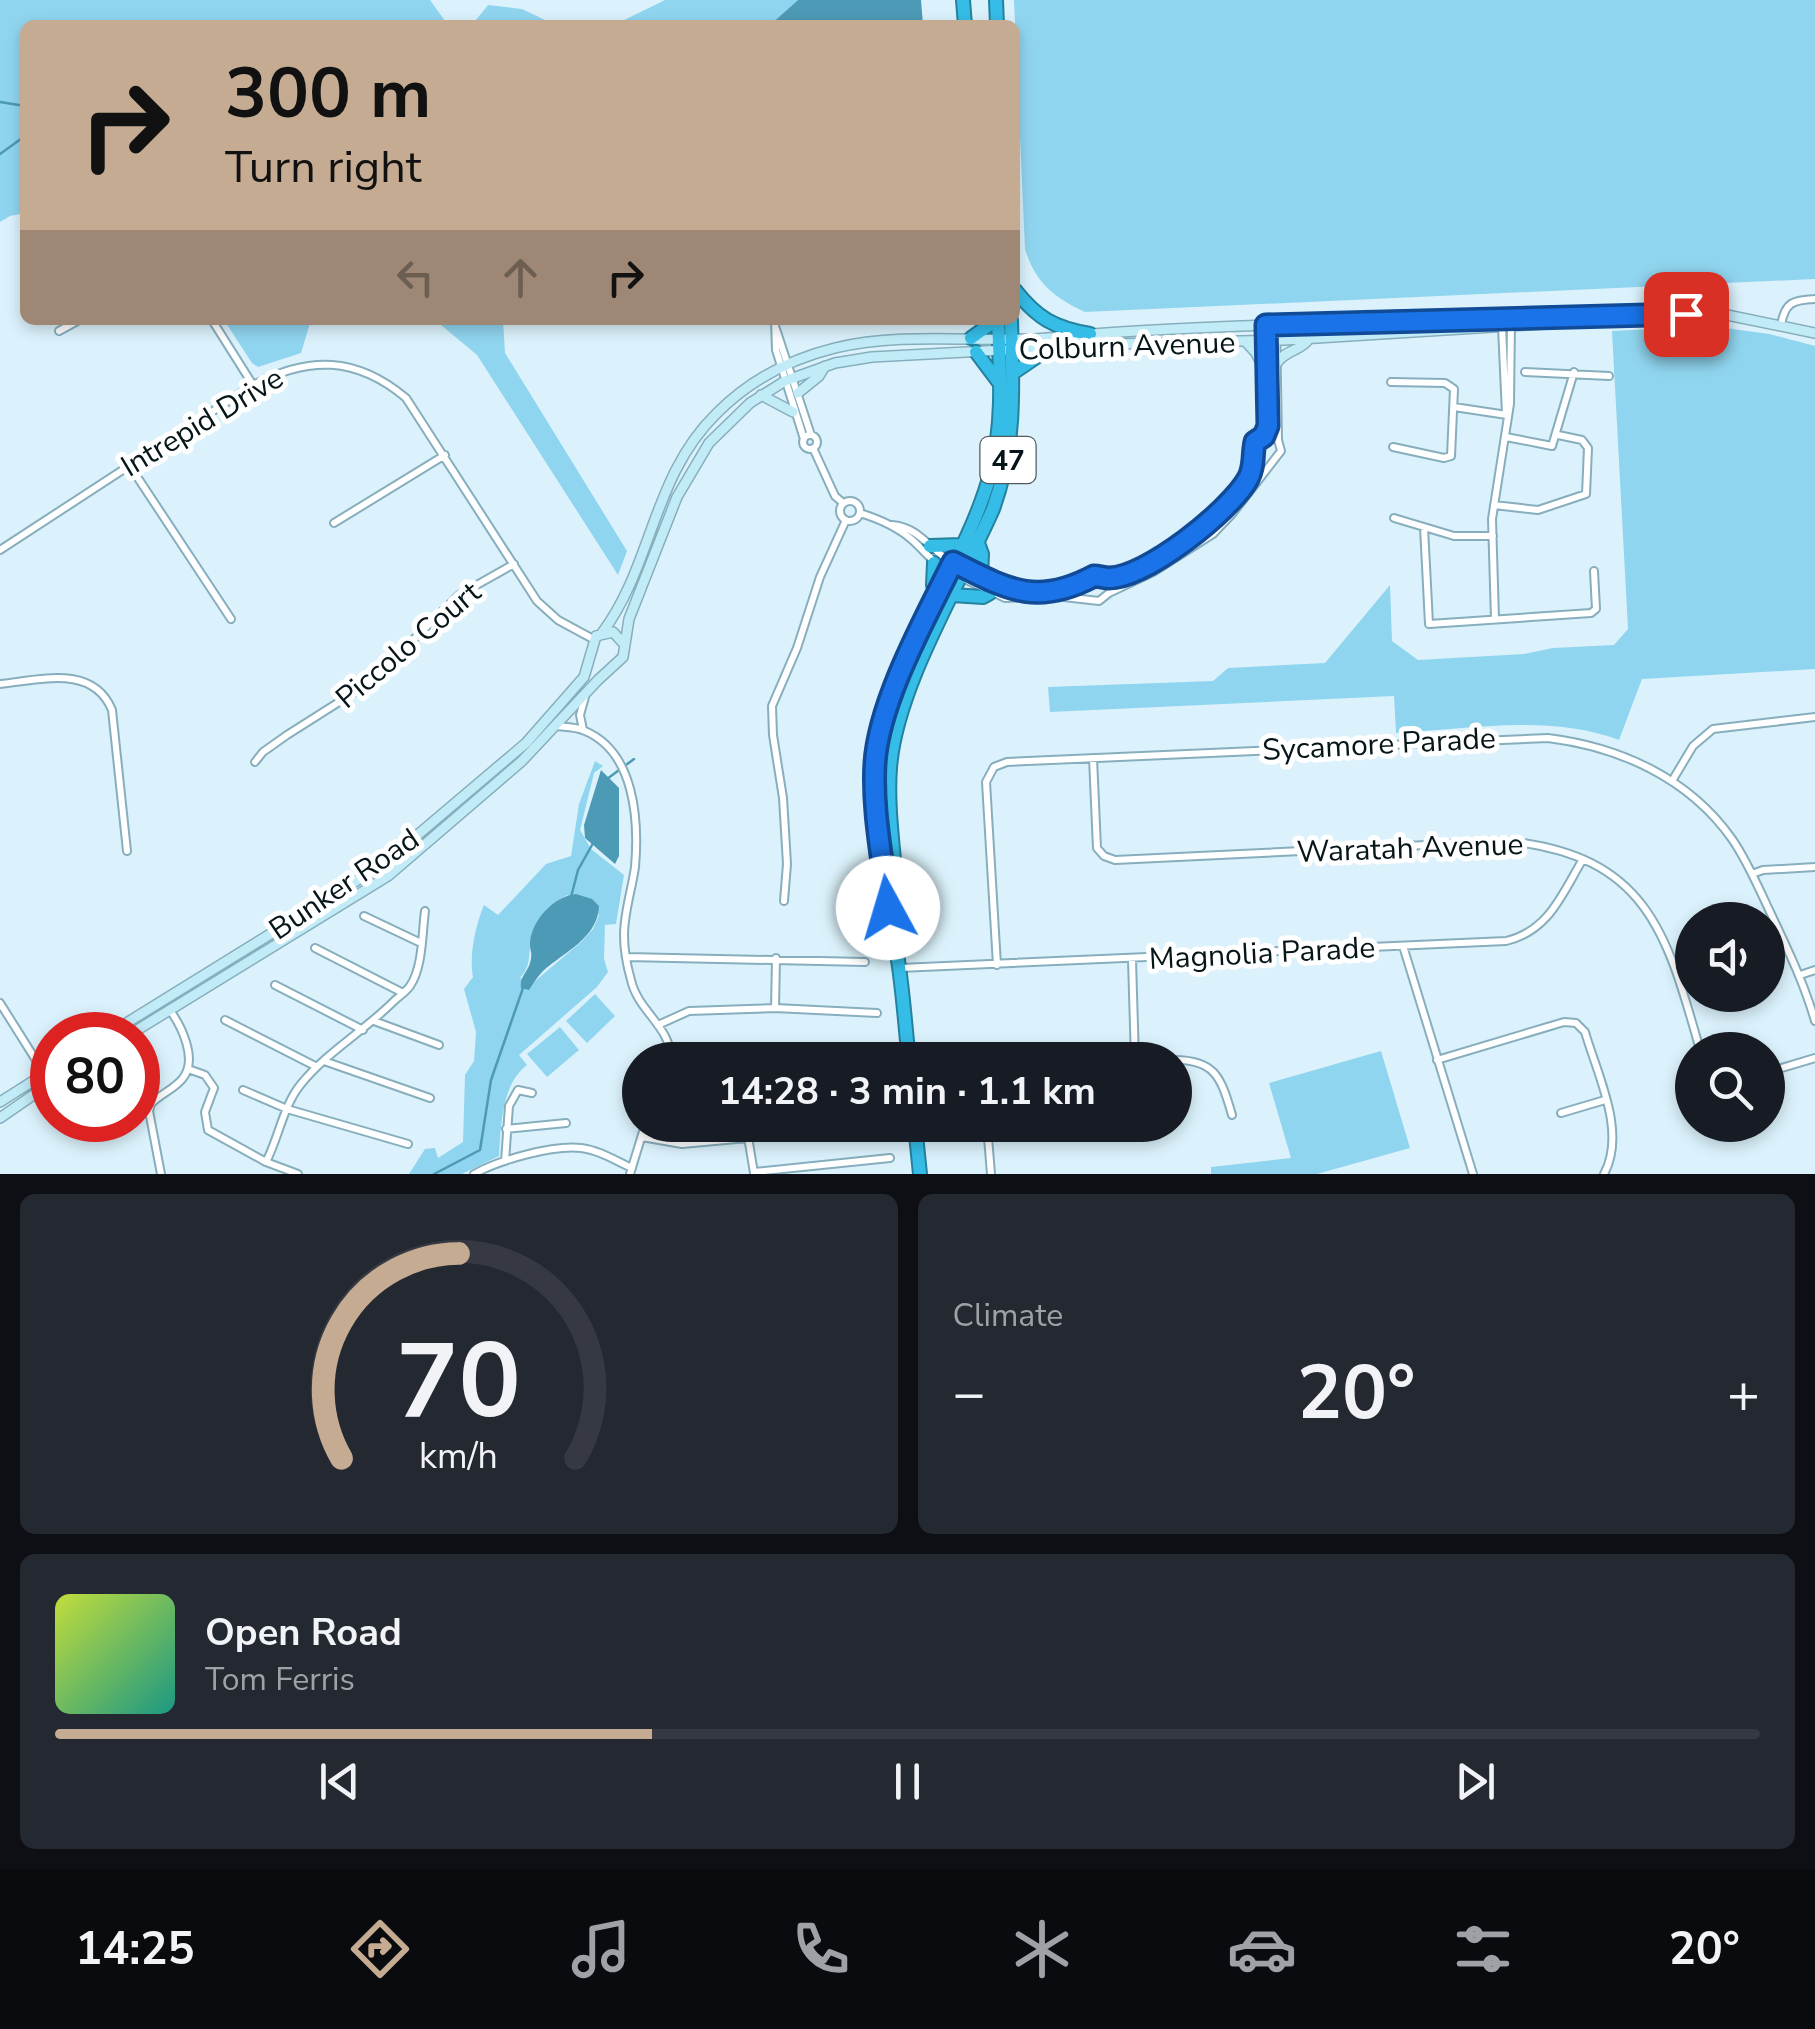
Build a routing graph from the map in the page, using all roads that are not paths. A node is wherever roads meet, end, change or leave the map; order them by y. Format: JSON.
{"nodes":[{"id":1,"x":1020,"y":296,"type":"edge"},
{"id":2,"x":1815,"y":299,"type":"edge"},
{"id":3,"x":1506,"y":322,"type":"junction"},
{"id":4,"x":71,"y":325,"type":"edge"},
{"id":5,"x":218,"y":325,"type":"edge"},
{"id":6,"x":775,"y":325,"type":"edge"},
{"id":7,"x":992,"y":325,"type":"edge"},
{"id":8,"x":999,"y":325,"type":"edge"},
{"id":9,"x":1011,"y":325,"type":"edge"},
{"id":10,"x":1272,"y":325,"type":"junction"},
{"id":11,"x":1781,"y":325,"type":"junction"},
{"id":12,"x":59,"y":332,"type":"dead end"},
{"id":13,"x":1090,"y":334,"type":"junction"},
{"id":14,"x":1815,"y":334,"type":"edge"},
{"id":15,"x":1308,"y":339,"type":"junction"},
{"id":16,"x":1272,"y":341,"type":"junction"},
{"id":17,"x":1246,"y":342,"type":"junction"},
{"id":18,"x":1005,"y":344,"type":"junction"},
{"id":19,"x":973,"y":345,"type":"junction"},
{"id":20,"x":1044,"y":347,"type":"junction"},
{"id":21,"x":1277,"y":364,"type":"junction"},
{"id":22,"x":784,"y":365,"type":"junction"},
{"id":23,"x":825,"y":366,"type":"junction"},
{"id":24,"x":1525,"y":372,"type":"dead end"},
{"id":25,"x":1574,"y":372,"type":"junction"},
{"id":26,"x":1013,"y":373,"type":"junction"},
{"id":27,"x":1609,"y":376,"type":"dead end"},
{"id":28,"x":789,"y":379,"type":"junction"},
{"id":29,"x":1269,"y":379,"type":"junction"},
{"id":30,"x":1391,"y":382,"type":"dead end"},
{"id":31,"x":1000,"y":384,"type":"junction"},
{"id":32,"x":253,"y":385,"type":"junction"},
{"id":33,"x":798,"y":393,"type":"junction"},
{"id":34,"x":761,"y":395,"type":"junction"},
{"id":35,"x":1453,"y":407,"type":"junction"},
{"id":36,"x":793,"y":412,"type":"junction"},
{"id":37,"x":1507,"y":415,"type":"junction"},
{"id":38,"x":1558,"y":435,"type":"junction"},
{"id":39,"x":1264,"y":436,"type":"junction"},
{"id":40,"x":807,"y":437,"type":"junction"},
{"id":41,"x":1506,"y":437,"type":"junction"},
{"id":42,"x":1278,"y":440,"type":"junction"},
{"id":43,"x":1393,"y":447,"type":"dead end"},
{"id":44,"x":445,"y":455,"type":"junction"},
{"id":45,"x":1255,"y":456,"type":"junction"},
{"id":46,"x":1270,"y":463,"type":"junction"},
{"id":47,"x":130,"y":466,"type":"junction"},
{"id":48,"x":843,"y":504,"type":"junction"},
{"id":49,"x":1494,"y":505,"type":"junction"},
{"id":50,"x":860,"y":513,"type":"junction"},
{"id":51,"x":1394,"y":518,"type":"dead end"},
{"id":52,"x":846,"y":520,"type":"junction"},
{"id":53,"x":334,"y":523,"type":"dead end"},
{"id":54,"x":891,"y":525,"type":"junction"},
{"id":55,"x":1424,"y":526,"type":"junction"},
{"id":56,"x":1493,"y":536,"type":"junction"},
{"id":57,"x":978,"y":543,"type":"junction"},
{"id":58,"x":961,"y":545,"type":"junction"},
{"id":59,"x":930,"y":546,"type":"junction"},
{"id":60,"x":0,"y":550,"type":"edge"},
{"id":61,"x":934,"y":563,"type":"junction"},
{"id":62,"x":514,"y":564,"type":"junction"},
{"id":63,"x":957,"y":570,"type":"junction"},
{"id":64,"x":1594,"y":571,"type":"dead end"},
{"id":65,"x":981,"y":576,"type":"junction"},
{"id":66,"x":1106,"y":579,"type":"junction"},
{"id":67,"x":1085,"y":582,"type":"junction"},
{"id":68,"x":990,"y":593,"type":"junction"},
{"id":69,"x":1109,"y":593,"type":"junction"},
{"id":70,"x":937,"y":595,"type":"junction"},
{"id":71,"x":952,"y":595,"type":"junction"},
{"id":72,"x":1090,"y":599,"type":"junction"},
{"id":73,"x":231,"y":619,"type":"dead end"},
{"id":74,"x":1495,"y":619,"type":"junction"},
{"id":75,"x":598,"y":636,"type":"junction"},
{"id":76,"x":624,"y":644,"type":"junction"},
{"id":77,"x":592,"y":656,"type":"junction"},
{"id":78,"x":612,"y":665,"type":"junction"},
{"id":79,"x":0,"y":684,"type":"edge"},
{"id":80,"x":586,"y":692,"type":"junction"},
{"id":81,"x":1815,"y":717,"type":"edge"},
{"id":82,"x":556,"y":726,"type":"junction"},
{"id":83,"x":584,"y":730,"type":"junction"},
{"id":84,"x":1093,"y":758,"type":"junction"},
{"id":85,"x":255,"y":762,"type":"dead end"},
{"id":86,"x":1672,"y":781,"type":"junction"},
{"id":87,"x":127,"y":851,"type":"dead end"},
{"id":88,"x":1583,"y":859,"type":"junction"},
{"id":89,"x":382,"y":865,"type":"junction"},
{"id":90,"x":1815,"y":867,"type":"edge"},
{"id":91,"x":1752,"y":874,"type":"junction"},
{"id":92,"x":388,"y":876,"type":"junction"},
{"id":93,"x":784,"y":901,"type":"dead end"},
{"id":94,"x":425,"y":911,"type":"dead end"},
{"id":95,"x":364,"y":916,"type":"dead end"},
{"id":96,"x":420,"y":944,"type":"junction"},
{"id":97,"x":1403,"y":946,"type":"junction"},
{"id":98,"x":315,"y":948,"type":"dead end"},
{"id":99,"x":626,"y":957,"type":"junction"},
{"id":100,"x":776,"y":958,"type":"junction"},
{"id":101,"x":1132,"y":960,"type":"junction"},
{"id":102,"x":865,"y":962,"type":"dead end"},
{"id":103,"x":898,"y":963,"type":"junction"},
{"id":104,"x":997,"y":965,"type":"junction"},
{"id":105,"x":1815,"y":970,"type":"edge"},
{"id":106,"x":1800,"y":975,"type":"junction"},
{"id":107,"x":275,"y":985,"type":"dead end"},
{"id":108,"x":403,"y":993,"type":"junction"},
{"id":109,"x":164,"y":1000,"type":"junction"},
{"id":110,"x":0,"y":1003,"type":"edge"},
{"id":111,"x":775,"y":1008,"type":"junction"},
{"id":112,"x":170,"y":1010,"type":"junction"},
{"id":113,"x":144,"y":1012,"type":"edge"},
{"id":114,"x":876,"y":1013,"type":"dead end"},
{"id":115,"x":160,"y":1016,"type":"edge"},
{"id":116,"x":225,"y":1020,"type":"dead end"},
{"id":117,"x":374,"y":1021,"type":"junction"},
{"id":118,"x":1815,"y":1021,"type":"edge"},
{"id":119,"x":658,"y":1025,"type":"junction"},
{"id":120,"x":363,"y":1030,"type":"junction"},
{"id":121,"x":1695,"y":1032,"type":"edge"},
{"id":122,"x":669,"y":1042,"type":"edge"},
{"id":123,"x":907,"y":1042,"type":"edge"},
{"id":124,"x":1134,"y":1042,"type":"edge"},
{"id":125,"x":438,"y":1045,"type":"dead end"},
{"id":126,"x":30,"y":1047,"type":"edge"},
{"id":127,"x":1815,"y":1058,"type":"edge"},
{"id":128,"x":1437,"y":1060,"type":"junction"},
{"id":129,"x":1192,"y":1061,"type":"edge"},
{"id":130,"x":321,"y":1064,"type":"junction"},
{"id":131,"x":1785,"y":1067,"type":"edge"},
{"id":132,"x":188,"y":1069,"type":"junction"},
{"id":133,"x":30,"y":1087,"type":"edge"},
{"id":134,"x":243,"y":1090,"type":"dead end"},
{"id":135,"x":30,"y":1093,"type":"edge"},
{"id":136,"x":532,"y":1093,"type":"dead end"},
{"id":137,"x":430,"y":1098,"type":"dead end"},
{"id":138,"x":1605,"y":1100,"type":"junction"},
{"id":139,"x":0,"y":1102,"type":"edge"},
{"id":140,"x":287,"y":1110,"type":"junction"},
{"id":141,"x":1561,"y":1113,"type":"dead end"},
{"id":142,"x":1232,"y":1116,"type":"dead end"},
{"id":143,"x":0,"y":1118,"type":"edge"},
{"id":144,"x":566,"y":1123,"type":"dead end"},
{"id":145,"x":506,"y":1129,"type":"junction"},
{"id":146,"x":640,"y":1142,"type":"edge"},
{"id":147,"x":671,"y":1142,"type":"edge"},
{"id":148,"x":704,"y":1142,"type":"edge"},
{"id":149,"x":748,"y":1142,"type":"edge"},
{"id":150,"x":917,"y":1142,"type":"edge"},
{"id":151,"x":988,"y":1142,"type":"edge"},
{"id":152,"x":408,"y":1144,"type":"dead end"},
{"id":153,"x":890,"y":1158,"type":"dead end"},
{"id":154,"x":504,"y":1160,"type":"junction"},
{"id":155,"x":266,"y":1162,"type":"junction"},
{"id":156,"x":631,"y":1171,"type":"edge"},
{"id":157,"x":754,"y":1173,"type":"edge"},
{"id":158,"x":161,"y":1174,"type":"edge"},
{"id":159,"x":298,"y":1174,"type":"edge"},
{"id":160,"x":474,"y":1174,"type":"edge"},
{"id":161,"x":920,"y":1174,"type":"edge"},
{"id":162,"x":991,"y":1174,"type":"edge"},
{"id":163,"x":1473,"y":1174,"type":"edge"},
{"id":164,"x":1604,"y":1174,"type":"edge"}],
"edges":[{"from":1,"to":13,"type":"highway"},
{"from":2,"to":11,"type":"street"},
{"from":3,"to":10,"type":"main road","name":"Colburn Avenue"},
{"from":3,"to":11,"type":"main road","name":"Colburn Avenue"},
{"from":3,"to":15,"type":"main road","name":"Colburn Avenue"},
{"from":3,"to":37,"type":"street"},
{"from":4,"to":12,"type":"street"},
{"from":5,"to":32,"type":"street"},
{"from":6,"to":22,"type":"street"},
{"from":7,"to":19,"type":"highway"},
{"from":8,"to":18,"type":"highway"},
{"from":9,"to":18,"type":"highway","number":"47"},
{"from":10,"to":13,"type":"main road","name":"Colburn Avenue"},
{"from":10,"to":16,"type":"street"},
{"from":11,"to":14,"type":"main road","name":"Colburn Avenue"},
{"from":13,"to":18,"type":"main road","name":"Colburn Avenue"},
{"from":15,"to":16,"type":"main road","name":"Colburn Avenue"},
{"from":15,"to":21,"type":"main road"},
{"from":16,"to":17,"type":"main road","name":"Colburn Avenue"},
{"from":16,"to":21,"type":"street"},
{"from":16,"to":29,"type":"street"},
{"from":17,"to":20,"type":"main road","name":"Colburn Avenue"},
{"from":17,"to":29,"type":"main road"},
{"from":18,"to":19,"type":"main road"},
{"from":18,"to":20,"type":"main road","name":"Colburn Avenue"},
{"from":18,"to":26,"type":"highway","number":"47"},
{"from":18,"to":31,"type":"highway","number":"47"},
{"from":19,"to":22,"type":"main road"},
{"from":19,"to":23,"type":"main road"},
{"from":19,"to":31,"type":"highway"},
{"from":20,"to":26,"type":"highway"},
{"from":21,"to":42,"type":"street"},
{"from":22,"to":28,"type":"street"},
{"from":22,"to":75,"type":"main road"},
{"from":23,"to":28,"type":"main road"},
{"from":23,"to":33,"type":"main road"},
{"from":24,"to":25,"type":"street"},
{"from":25,"to":27,"type":"street"},
{"from":25,"to":38,"type":"street"},
{"from":26,"to":57,"type":"highway","number":"47"},
{"from":28,"to":33,"type":"street"},
{"from":28,"to":34,"type":"main road"},
{"from":28,"to":36,"type":"street"},
{"from":29,"to":39,"type":"street"},
{"from":30,"to":35,"type":"street"},
{"from":31,"to":58,"type":"highway","number":"47"},
{"from":32,"to":44,"type":"street","name":"Intrepid Drive"},
{"from":32,"to":47,"type":"street","name":"Intrepid Drive"},
{"from":33,"to":40,"type":"street"},
{"from":34,"to":36,"type":"main road"},
{"from":34,"to":76,"type":"main road"},
{"from":35,"to":37,"type":"street"},
{"from":35,"to":43,"type":"street"},
{"from":36,"to":40,"type":"street"},
{"from":37,"to":41,"type":"street"},
{"from":38,"to":41,"type":"street"},
{"from":38,"to":49,"type":"street"},
{"from":39,"to":42,"type":"street"},
{"from":39,"to":45,"type":"street"},
{"from":40,"to":48,"type":"street"},
{"from":41,"to":49,"type":"street"},
{"from":42,"to":46,"type":"street"},
{"from":44,"to":53,"type":"street"},
{"from":44,"to":62,"type":"street","name":"Intrepid Drive"},
{"from":45,"to":46,"type":"street"},
{"from":45,"to":66,"type":"street"},
{"from":46,"to":69,"type":"street"},
{"from":47,"to":60,"type":"street","name":"Intrepid Drive"},
{"from":47,"to":73,"type":"street"},
{"from":48,"to":50,"type":"street"},
{"from":48,"to":52,"type":"street"},
{"from":49,"to":56,"type":"street"},
{"from":50,"to":52,"type":"street"},
{"from":50,"to":54,"type":"street"},
{"from":51,"to":55,"type":"street"},
{"from":52,"to":93,"type":"street"},
{"from":54,"to":59,"type":"street"},
{"from":54,"to":61,"type":"street"},
{"from":55,"to":56,"type":"street"},
{"from":55,"to":74,"type":"street"},
{"from":56,"to":74,"type":"street"},
{"from":57,"to":63,"type":"highway","number":"47"},
{"from":57,"to":65,"type":"highway"},
{"from":58,"to":59,"type":"highway"},
{"from":58,"to":63,"type":"highway","number":"47"},
{"from":59,"to":63,"type":"street"},
{"from":61,"to":63,"type":"street"},
{"from":61,"to":70,"type":"highway"},
{"from":62,"to":75,"type":"street","name":"Intrepid Drive"},
{"from":62,"to":85,"type":"street","name":"Piccolo Court"},
{"from":63,"to":65,"type":"street"},
{"from":63,"to":68,"type":"street"},
{"from":63,"to":70,"type":"highway","number":"47"},
{"from":63,"to":71,"type":"highway","number":"47"},
{"from":64,"to":74,"type":"street"},
{"from":65,"to":67,"type":"street"},
{"from":66,"to":67,"type":"street"},
{"from":66,"to":69,"type":"street"},
{"from":67,"to":72,"type":"street"},
{"from":68,"to":71,"type":"highway"},
{"from":68,"to":72,"type":"street"},
{"from":69,"to":72,"type":"street"},
{"from":70,"to":103,"type":"highway","number":"47"},
{"from":71,"to":103,"type":"highway","number":"47"},
{"from":75,"to":76,"type":"main road"},
{"from":75,"to":77,"type":"main road"},
{"from":76,"to":78,"type":"main road"},
{"from":77,"to":78,"type":"main road"},
{"from":77,"to":89,"type":"main road","name":"Bunker Road"},
{"from":78,"to":80,"type":"main road","name":"Bunker Road"},
{"from":79,"to":87,"type":"street"},
{"from":80,"to":82,"type":"main road","name":"Bunker Road"},
{"from":80,"to":83,"type":"street"},
{"from":81,"to":86,"type":"street"},
{"from":82,"to":83,"type":"street"},
{"from":82,"to":92,"type":"main road","name":"Bunker Road"},
{"from":83,"to":99,"type":"street"},
{"from":84,"to":86,"type":"street","name":"Sycamore Parade"},
{"from":84,"to":88,"type":"street","name":"Waratah Avenue"},
{"from":84,"to":104,"type":"street","name":"Sycamore Parade"},
{"from":86,"to":91,"type":"street","name":"Sycamore Parade"},
{"from":88,"to":97,"type":"street","name":"Magnolia Parade"},
{"from":88,"to":121,"type":"street","name":"Waratah Avenue"},
{"from":89,"to":92,"type":"main road"},
{"from":89,"to":109,"type":"main road","name":"Bunker Road"},
{"from":90,"to":91,"type":"street"},
{"from":91,"to":106,"type":"street","name":"Sycamore Parade"},
{"from":92,"to":112,"type":"main road","name":"Bunker Road"},
{"from":94,"to":96,"type":"street"},
{"from":95,"to":96,"type":"street"},
{"from":96,"to":108,"type":"street"},
{"from":97,"to":101,"type":"street","name":"Magnolia Parade"},
{"from":97,"to":128,"type":"street"},
{"from":98,"to":108,"type":"street"},
{"from":99,"to":100,"type":"street"},
{"from":99,"to":119,"type":"street"},
{"from":100,"to":102,"type":"street"},
{"from":100,"to":111,"type":"street"},
{"from":101,"to":104,"type":"street","name":"Magnolia Parade"},
{"from":101,"to":124,"type":"street"},
{"from":103,"to":104,"type":"street","name":"Magnolia Parade"},
{"from":103,"to":123,"type":"highway","number":"47"},
{"from":105,"to":106,"type":"street"},
{"from":106,"to":118,"type":"street","name":"Sycamore Parade"},
{"from":107,"to":120,"type":"street"},
{"from":108,"to":117,"type":"street"},
{"from":109,"to":112,"type":"street"},
{"from":109,"to":113,"type":"main road","name":"Bunker Road"},
{"from":110,"to":126,"type":"street"},
{"from":111,"to":114,"type":"street"},
{"from":111,"to":119,"type":"street"},
{"from":112,"to":115,"type":"main road","name":"Bunker Road"},
{"from":112,"to":132,"type":"street"},
{"from":116,"to":130,"type":"street"},
{"from":117,"to":120,"type":"street"},
{"from":117,"to":125,"type":"street"},
{"from":119,"to":122,"type":"street"},
{"from":120,"to":130,"type":"street"},
{"from":127,"to":131,"type":"street"},
{"from":128,"to":138,"type":"street"},
{"from":128,"to":163,"type":"street"},
{"from":129,"to":142,"type":"street"},
{"from":130,"to":137,"type":"street"},
{"from":130,"to":140,"type":"street"},
{"from":132,"to":155,"type":"street"},
{"from":132,"to":158,"type":"street"},
{"from":133,"to":139,"type":"main road"},
{"from":134,"to":140,"type":"street"},
{"from":135,"to":143,"type":"main road"},
{"from":136,"to":145,"type":"street"},
{"from":138,"to":141,"type":"street"},
{"from":138,"to":164,"type":"street"},
{"from":140,"to":152,"type":"street"},
{"from":140,"to":155,"type":"street"},
{"from":144,"to":145,"type":"street"},
{"from":145,"to":154,"type":"street"},
{"from":146,"to":156,"type":"street"},
{"from":147,"to":148,"type":"street"},
{"from":149,"to":157,"type":"street"},
{"from":150,"to":161,"type":"highway"},
{"from":151,"to":162,"type":"street"},
{"from":153,"to":157,"type":"street"},
{"from":154,"to":156,"type":"street"},
{"from":154,"to":160,"type":"street"},
{"from":155,"to":159,"type":"street"}]}
